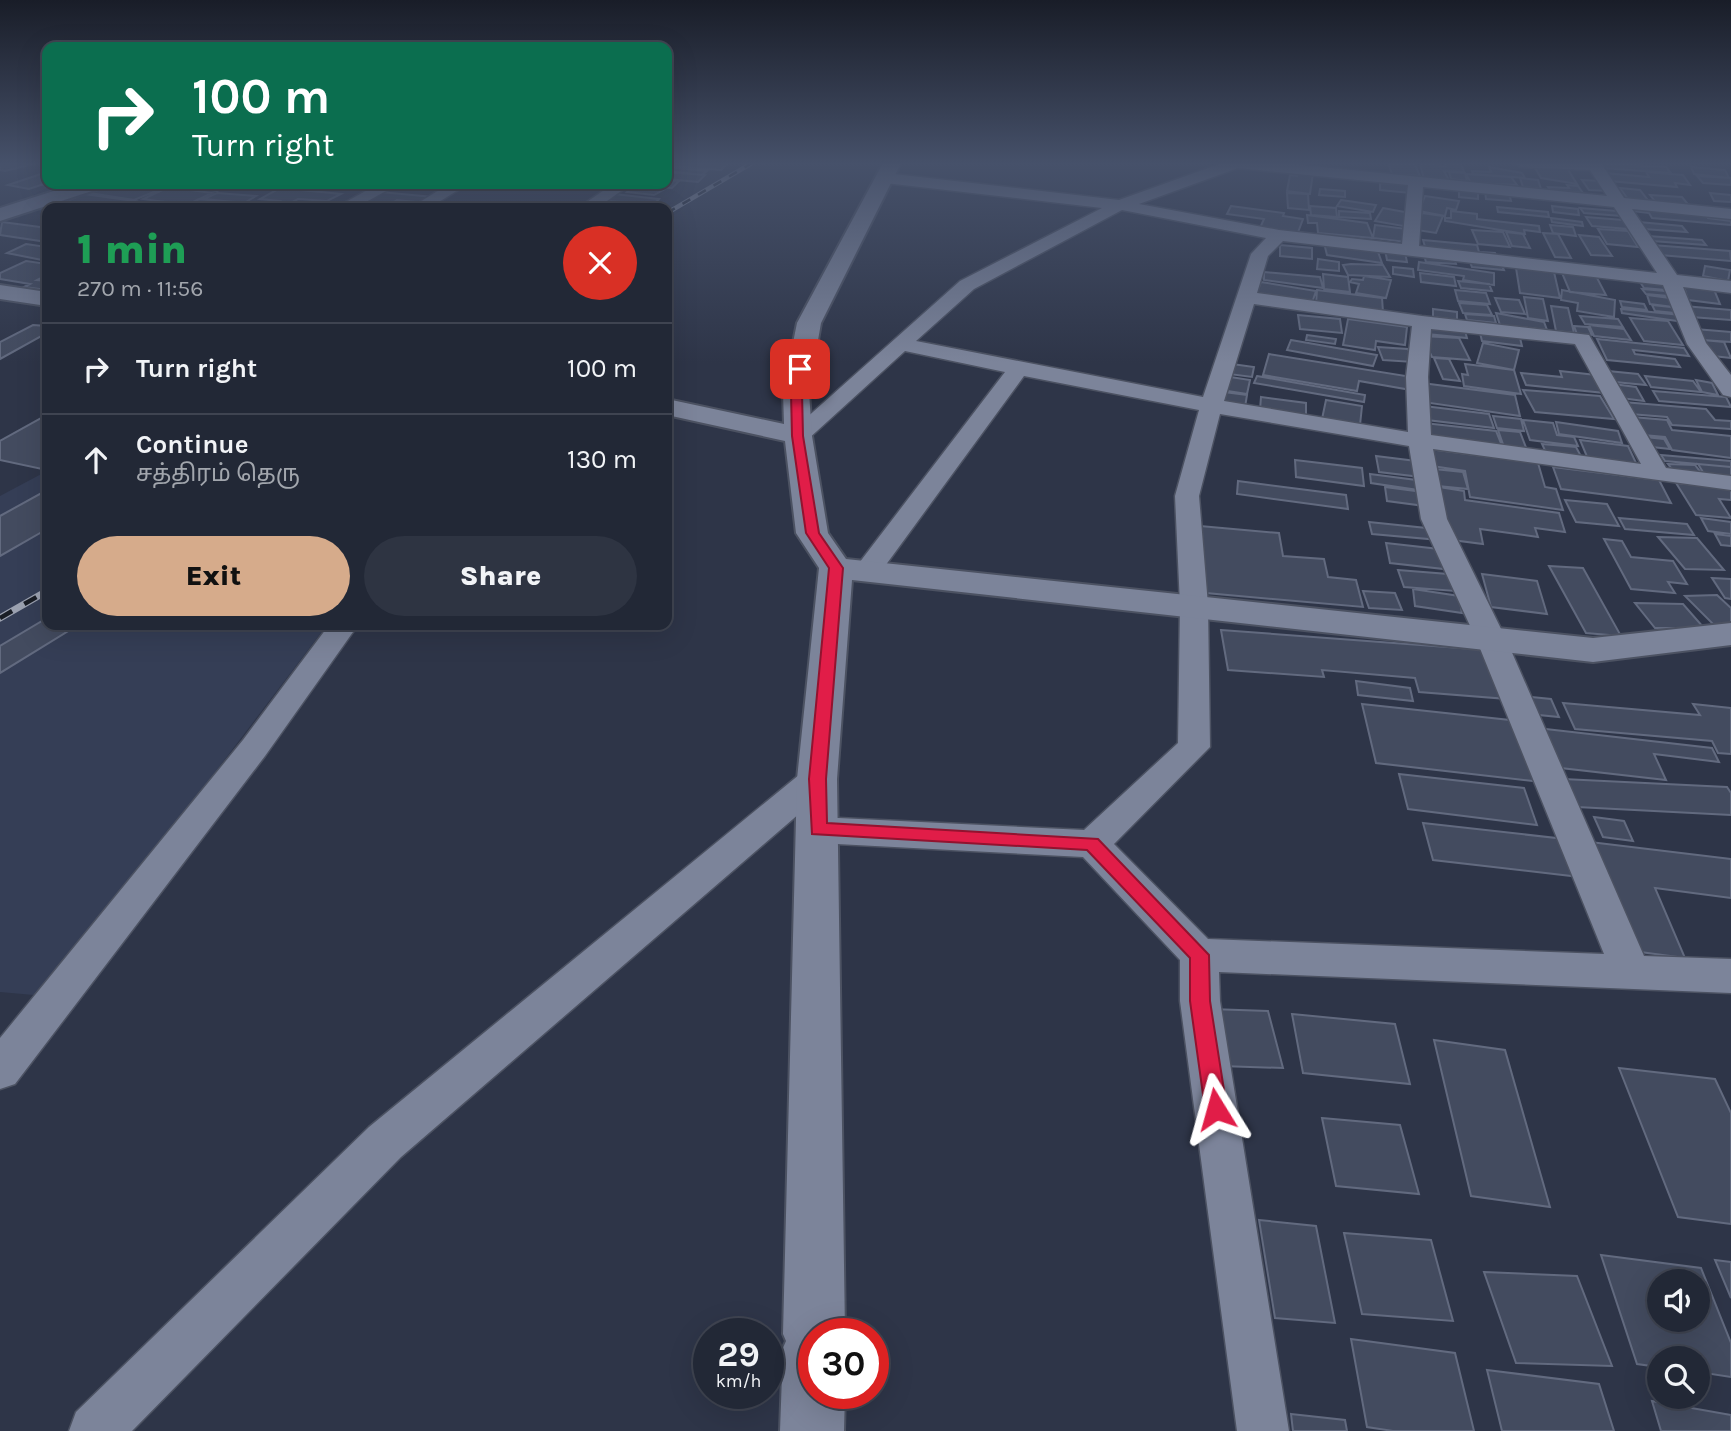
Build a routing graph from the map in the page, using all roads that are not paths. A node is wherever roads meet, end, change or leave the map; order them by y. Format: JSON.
{"nodes":[{"id":1,"x":857,"y":230,"type":"edge"},
{"id":2,"x":1073,"y":230,"type":"edge"},
{"id":3,"x":1251,"y":230,"type":"edge"},
{"id":4,"x":1412,"y":230,"type":"edge"},
{"id":5,"x":1636,"y":230,"type":"edge"},
{"id":6,"x":1279,"y":235,"type":"junction"},
{"id":7,"x":1410,"y":250,"type":"junction"},
{"id":8,"x":1671,"y":280,"type":"junction"},
{"id":9,"x":1731,"y":287,"type":"edge"},
{"id":10,"x":0,"y":292,"type":"edge"},
{"id":11,"x":1247,"y":297,"type":"junction"},
{"id":12,"x":42,"y":298,"type":"edge"},
{"id":13,"x":1422,"y":322,"type":"junction"},
{"id":14,"x":899,"y":345,"type":"junction"},
{"id":15,"x":1018,"y":370,"type":"junction"},
{"id":16,"x":1731,"y":390,"type":"edge"},
{"id":17,"x":1211,"y":406,"type":"junction"},
{"id":18,"x":672,"y":408,"type":"edge"},
{"id":19,"x":798,"y":436,"type":"junction"},
{"id":20,"x":1420,"y":440,"type":"junction"},
{"id":21,"x":1658,"y":474,"type":"junction"},
{"id":22,"x":1731,"y":483,"type":"edge"},
{"id":23,"x":851,"y":569,"type":"junction"},
{"id":24,"x":1194,"y":605,"type":"junction"},
{"id":25,"x":340,"y":630,"type":"edge"},
{"id":26,"x":1731,"y":634,"type":"edge"},
{"id":27,"x":1492,"y":641,"type":"junction"},
{"id":28,"x":817,"y":779,"type":"junction"},
{"id":29,"x":818,"y":830,"type":"junction"},
{"id":30,"x":1092,"y":844,"type":"junction"},
{"id":31,"x":1199,"y":955,"type":"junction"},
{"id":32,"x":1632,"y":972,"type":"junction"},
{"id":33,"x":1731,"y":976,"type":"edge"},
{"id":34,"x":0,"y":1070,"type":"edge"},
{"id":35,"x":814,"y":1318,"type":"edge"},
{"id":36,"x":813,"y":1409,"type":"edge"},
{"id":37,"x":95,"y":1431,"type":"edge"},
{"id":38,"x":812,"y":1431,"type":"edge"},
{"id":39,"x":1263,"y":1431,"type":"edge"}],
"edges":[{"from":1,"to":19,"type":"street"},
{"from":2,"to":14,"type":"street"},
{"from":3,"to":6,"type":"street"},
{"from":4,"to":7,"type":"street"},
{"from":5,"to":8,"type":"street"},
{"from":6,"to":7,"type":"street"},
{"from":6,"to":11,"type":"street"},
{"from":7,"to":8,"type":"street"},
{"from":8,"to":9,"type":"street"},
{"from":8,"to":16,"type":"street"},
{"from":10,"to":12,"type":"street"},
{"from":11,"to":13,"type":"street"},
{"from":11,"to":17,"type":"street"},
{"from":13,"to":20,"type":"street"},
{"from":13,"to":21,"type":"street"},
{"from":14,"to":15,"type":"street"},
{"from":14,"to":19,"type":"street"},
{"from":15,"to":17,"type":"street"},
{"from":15,"to":23,"type":"street"},
{"from":17,"to":20,"type":"street"},
{"from":17,"to":24,"type":"street"},
{"from":18,"to":19,"type":"street"},
{"from":19,"to":23,"type":"street"},
{"from":20,"to":21,"type":"street"},
{"from":20,"to":27,"type":"street"},
{"from":21,"to":22,"type":"street"},
{"from":23,"to":24,"type":"street"},
{"from":23,"to":28,"type":"street"},
{"from":24,"to":27,"type":"street"},
{"from":24,"to":30,"type":"street"},
{"from":25,"to":34,"type":"street"},
{"from":26,"to":27,"type":"street"},
{"from":27,"to":32,"type":"street"},
{"from":28,"to":29,"type":"street"},
{"from":28,"to":37,"type":"street"},
{"from":29,"to":30,"type":"street"},
{"from":29,"to":35,"type":"street"},
{"from":30,"to":31,"type":"street"},
{"from":31,"to":32,"type":"street"},
{"from":31,"to":39,"type":"street"},
{"from":32,"to":33,"type":"street"},
{"from":36,"to":38,"type":"street"}]}
